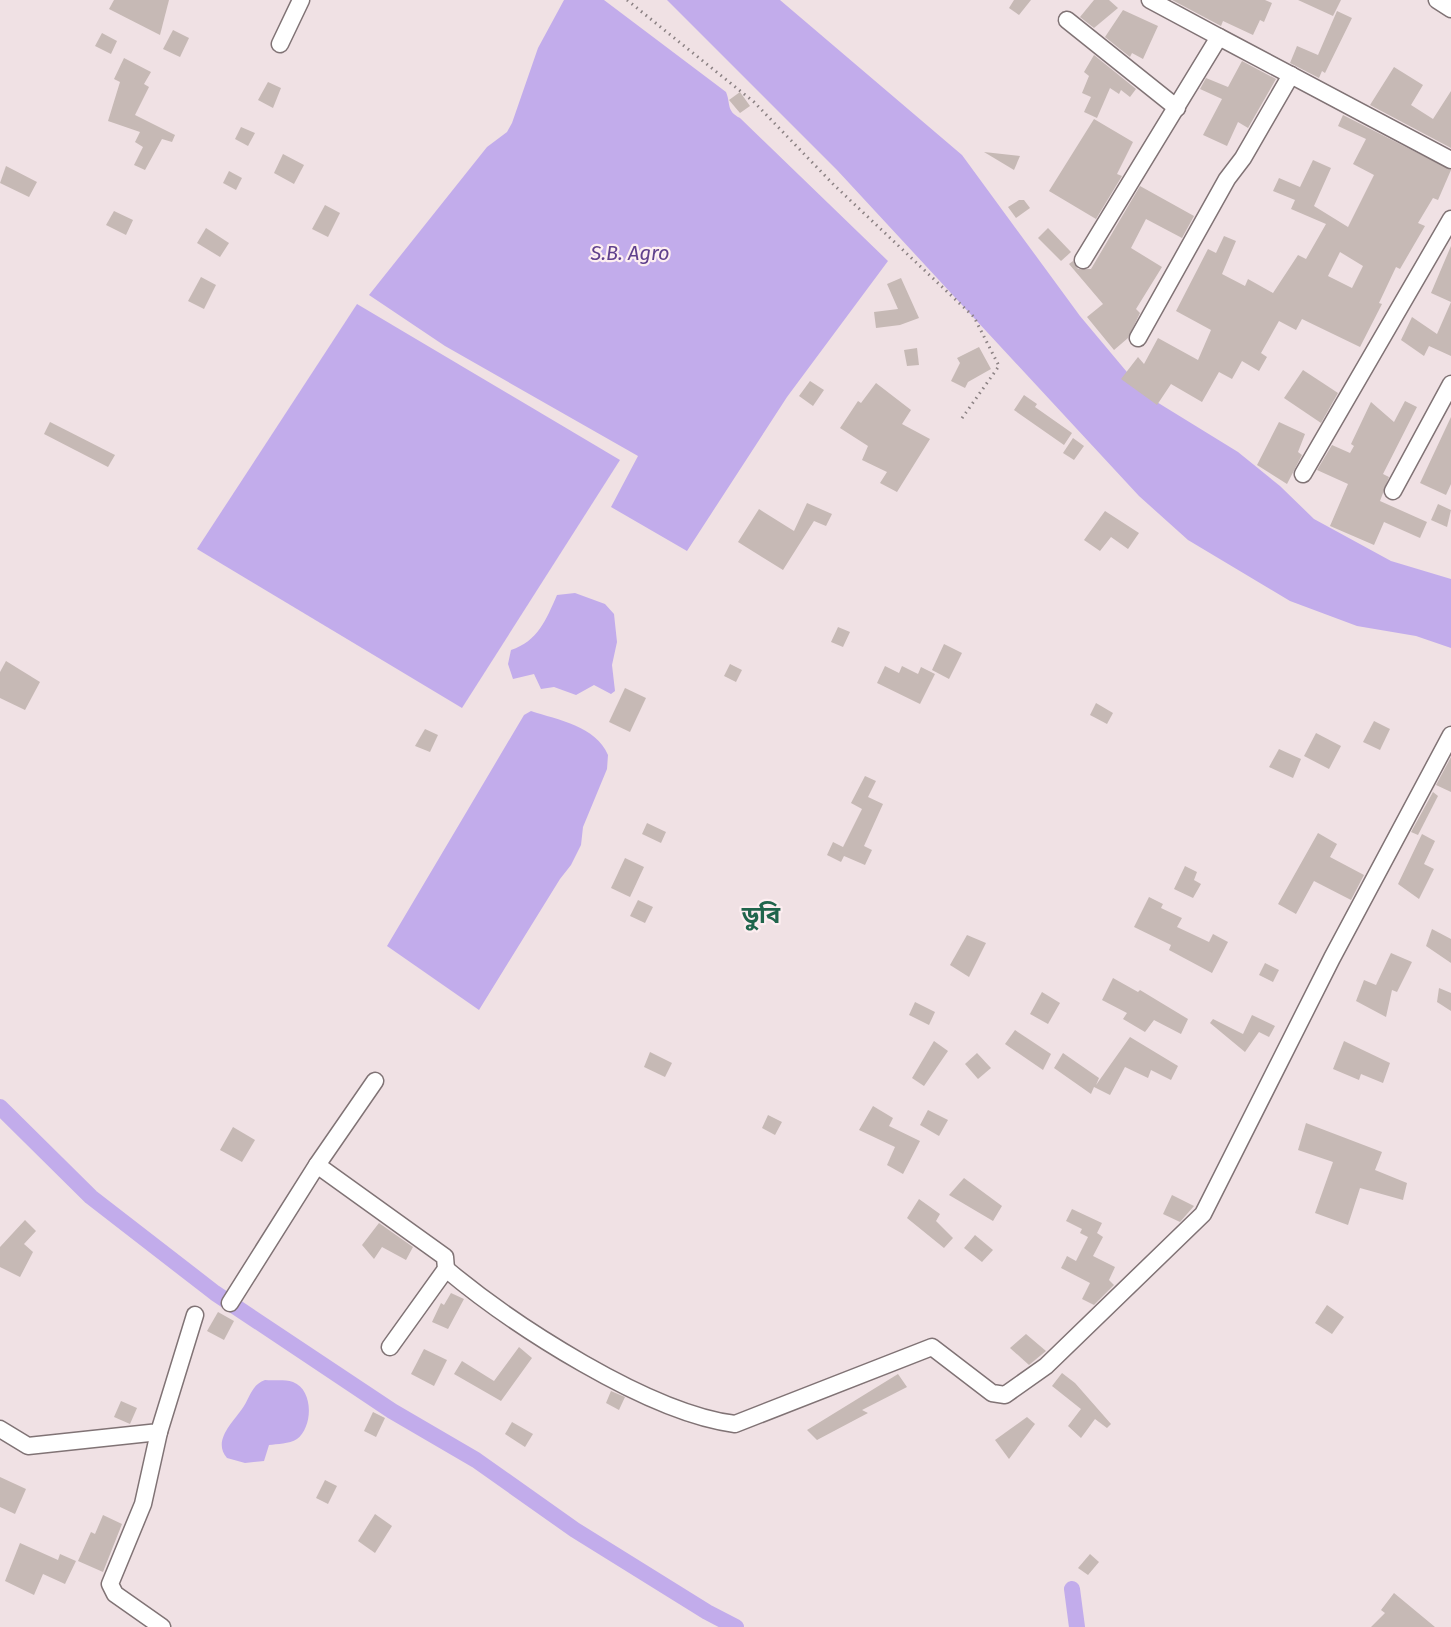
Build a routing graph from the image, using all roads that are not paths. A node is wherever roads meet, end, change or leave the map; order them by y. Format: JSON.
{"nodes":[{"id":1,"x":301,"y":0,"type":"edge"},
{"id":2,"x":1150,"y":0,"type":"edge"},
{"id":3,"x":1437,"y":0,"type":"edge"},
{"id":4,"x":1451,"y":9,"type":"edge"},
{"id":5,"x":1067,"y":20,"type":"dead end"},
{"id":6,"x":1219,"y":37,"type":"junction"},
{"id":7,"x":280,"y":44,"type":"dead end"},
{"id":8,"x":1291,"y":75,"type":"junction"},
{"id":9,"x":1177,"y":108,"type":"junction"},
{"id":10,"x":1451,"y":160,"type":"edge"},
{"id":11,"x":1451,"y":219,"type":"edge"},
{"id":12,"x":1083,"y":260,"type":"dead end"},
{"id":13,"x":1138,"y":338,"type":"dead end"},
{"id":14,"x":1451,"y":384,"type":"edge"},
{"id":15,"x":1303,"y":474,"type":"dead end"},
{"id":16,"x":1393,"y":491,"type":"dead end"},
{"id":17,"x":1451,"y":735,"type":"edge"},
{"id":18,"x":375,"y":1081,"type":"dead end"},
{"id":19,"x":316,"y":1165,"type":"junction"},
{"id":20,"x":446,"y":1269,"type":"junction"},
{"id":21,"x":230,"y":1303,"type":"dead end"},
{"id":22,"x":195,"y":1315,"type":"dead end"},
{"id":23,"x":390,"y":1347,"type":"dead end"},
{"id":24,"x":0,"y":1429,"type":"edge"},
{"id":25,"x":159,"y":1432,"type":"junction"},
{"id":26,"x":162,"y":1627,"type":"edge"}],
"edges":[{"from":1,"to":7,"type":"street"},
{"from":2,"to":6,"type":"street"},
{"from":3,"to":4,"type":"street"},
{"from":5,"to":9,"type":"street"},
{"from":6,"to":8,"type":"street"},
{"from":6,"to":9,"type":"street"},
{"from":8,"to":10,"type":"street"},
{"from":8,"to":13,"type":"street"},
{"from":9,"to":12,"type":"street"},
{"from":11,"to":15,"type":"street"},
{"from":14,"to":16,"type":"street"},
{"from":17,"to":20,"type":"street"},
{"from":18,"to":19,"type":"street"},
{"from":19,"to":20,"type":"street"},
{"from":19,"to":21,"type":"street"},
{"from":20,"to":23,"type":"street"},
{"from":22,"to":25,"type":"street"},
{"from":24,"to":25,"type":"street"},
{"from":25,"to":26,"type":"street"}]}
